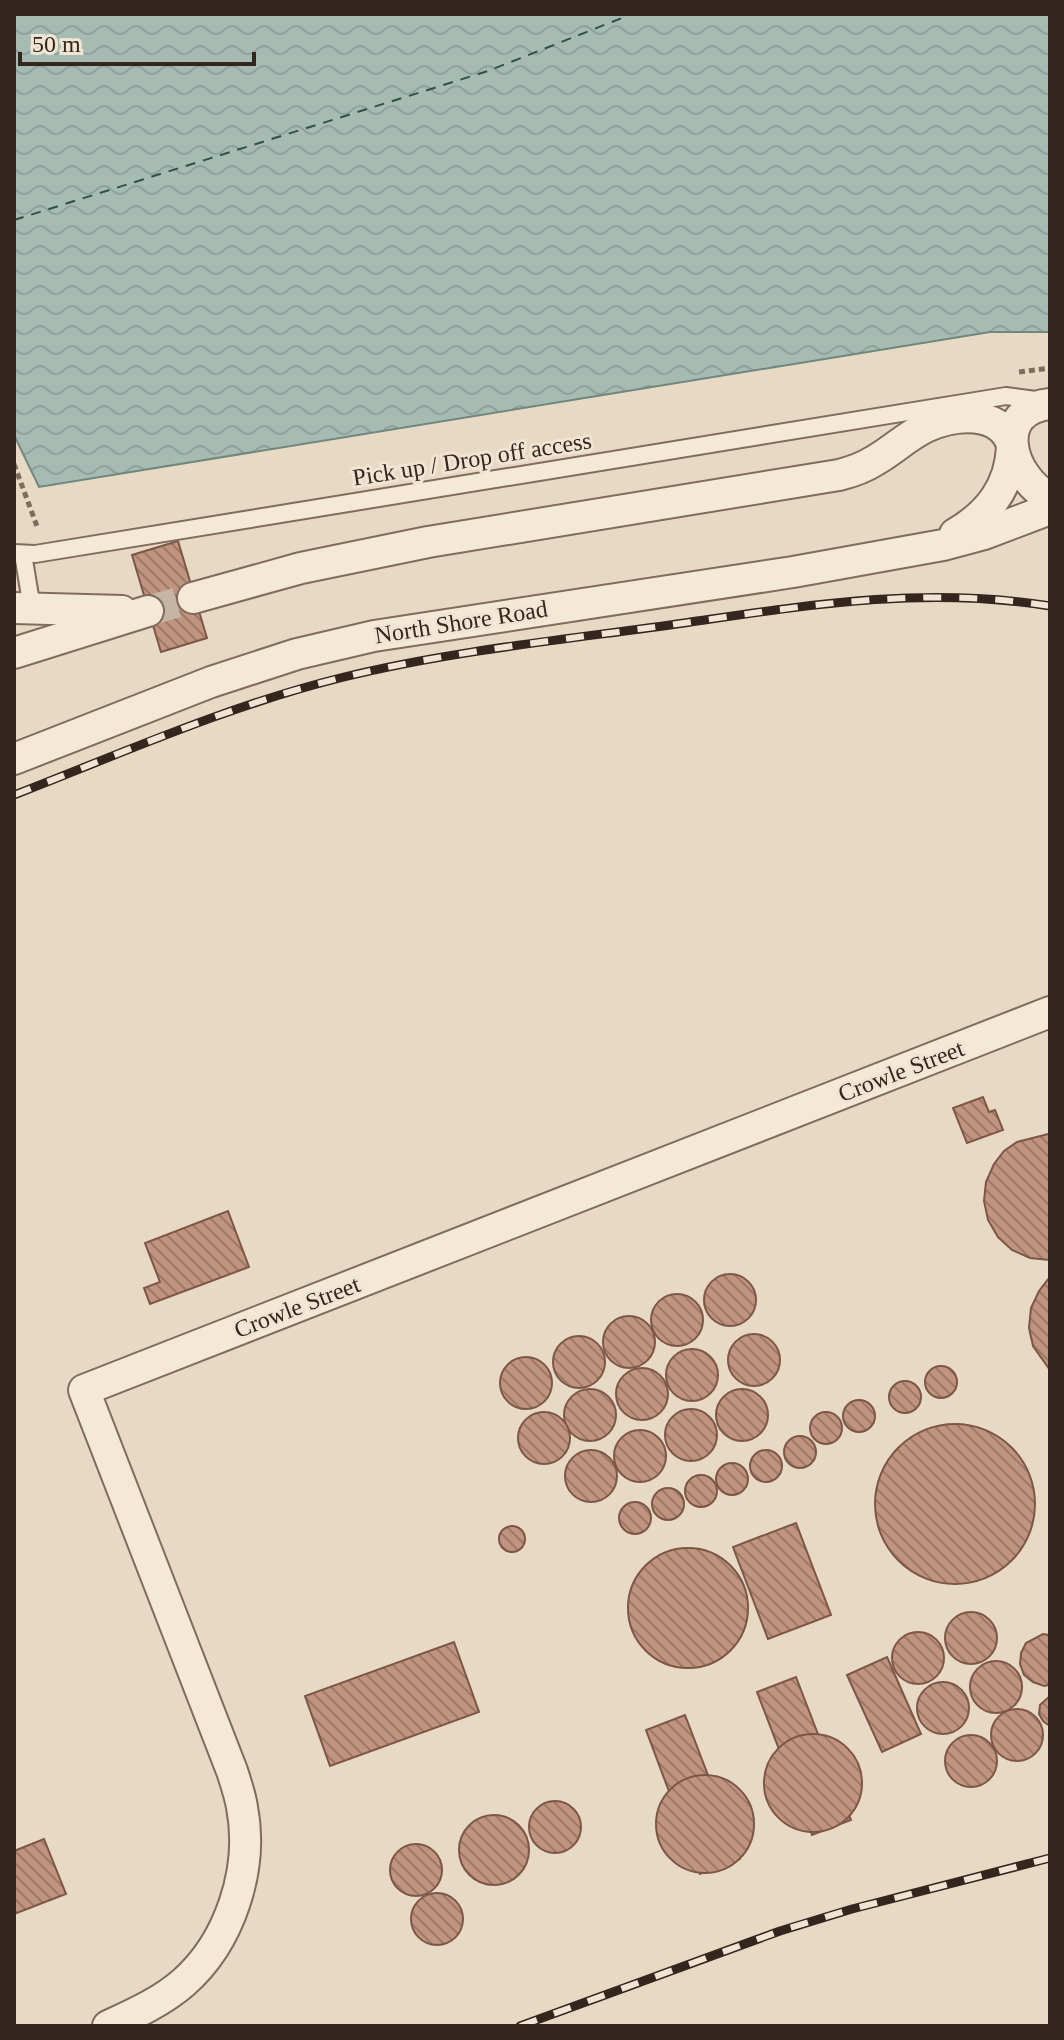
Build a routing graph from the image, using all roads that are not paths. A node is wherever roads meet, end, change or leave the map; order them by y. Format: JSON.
{"nodes":[{"id":1,"x":1050,"y":403,"type":"edge"},
{"id":2,"x":938,"y":407,"type":"junction"},
{"id":3,"x":1008,"y":439,"type":"junction"},
{"id":4,"x":1050,"y":498,"type":"edge"},
{"id":5,"x":1050,"y":509,"type":"edge"},
{"id":6,"x":924,"y":548,"type":"junction"},
{"id":7,"x":19,"y":554,"type":"edge"},
{"id":8,"x":193,"y":598,"type":"tunnel mouth"},
{"id":9,"x":23,"y":608,"type":"edge"},
{"id":10,"x":14,"y":653,"type":"edge"},
{"id":11,"x":14,"y":759,"type":"edge"},
{"id":12,"x":1050,"y":1012,"type":"edge"},
{"id":13,"x":108,"y":2026,"type":"edge"}],
"edges":[{"from":1,"to":2,"type":"lane"},
{"from":1,"to":3,"type":"street","name":"North Shore Road"},
{"from":2,"to":3,"type":"lane"},
{"from":2,"to":7,"type":"lane","name":"Pick up / Drop off access"},
{"from":3,"to":4,"type":"street"},
{"from":3,"to":6,"type":"street","name":"North Shore Road"},
{"from":3,"to":8,"type":"street"},
{"from":5,"to":6,"type":"street","name":"North Shore Road"},
{"from":6,"to":11,"type":"street","name":"North Shore Road"},
{"from":7,"to":9,"type":"lane"},
{"from":9,"to":10,"type":"street"},
{"from":12,"to":13,"type":"street","name":"Crowle Street"}]}
